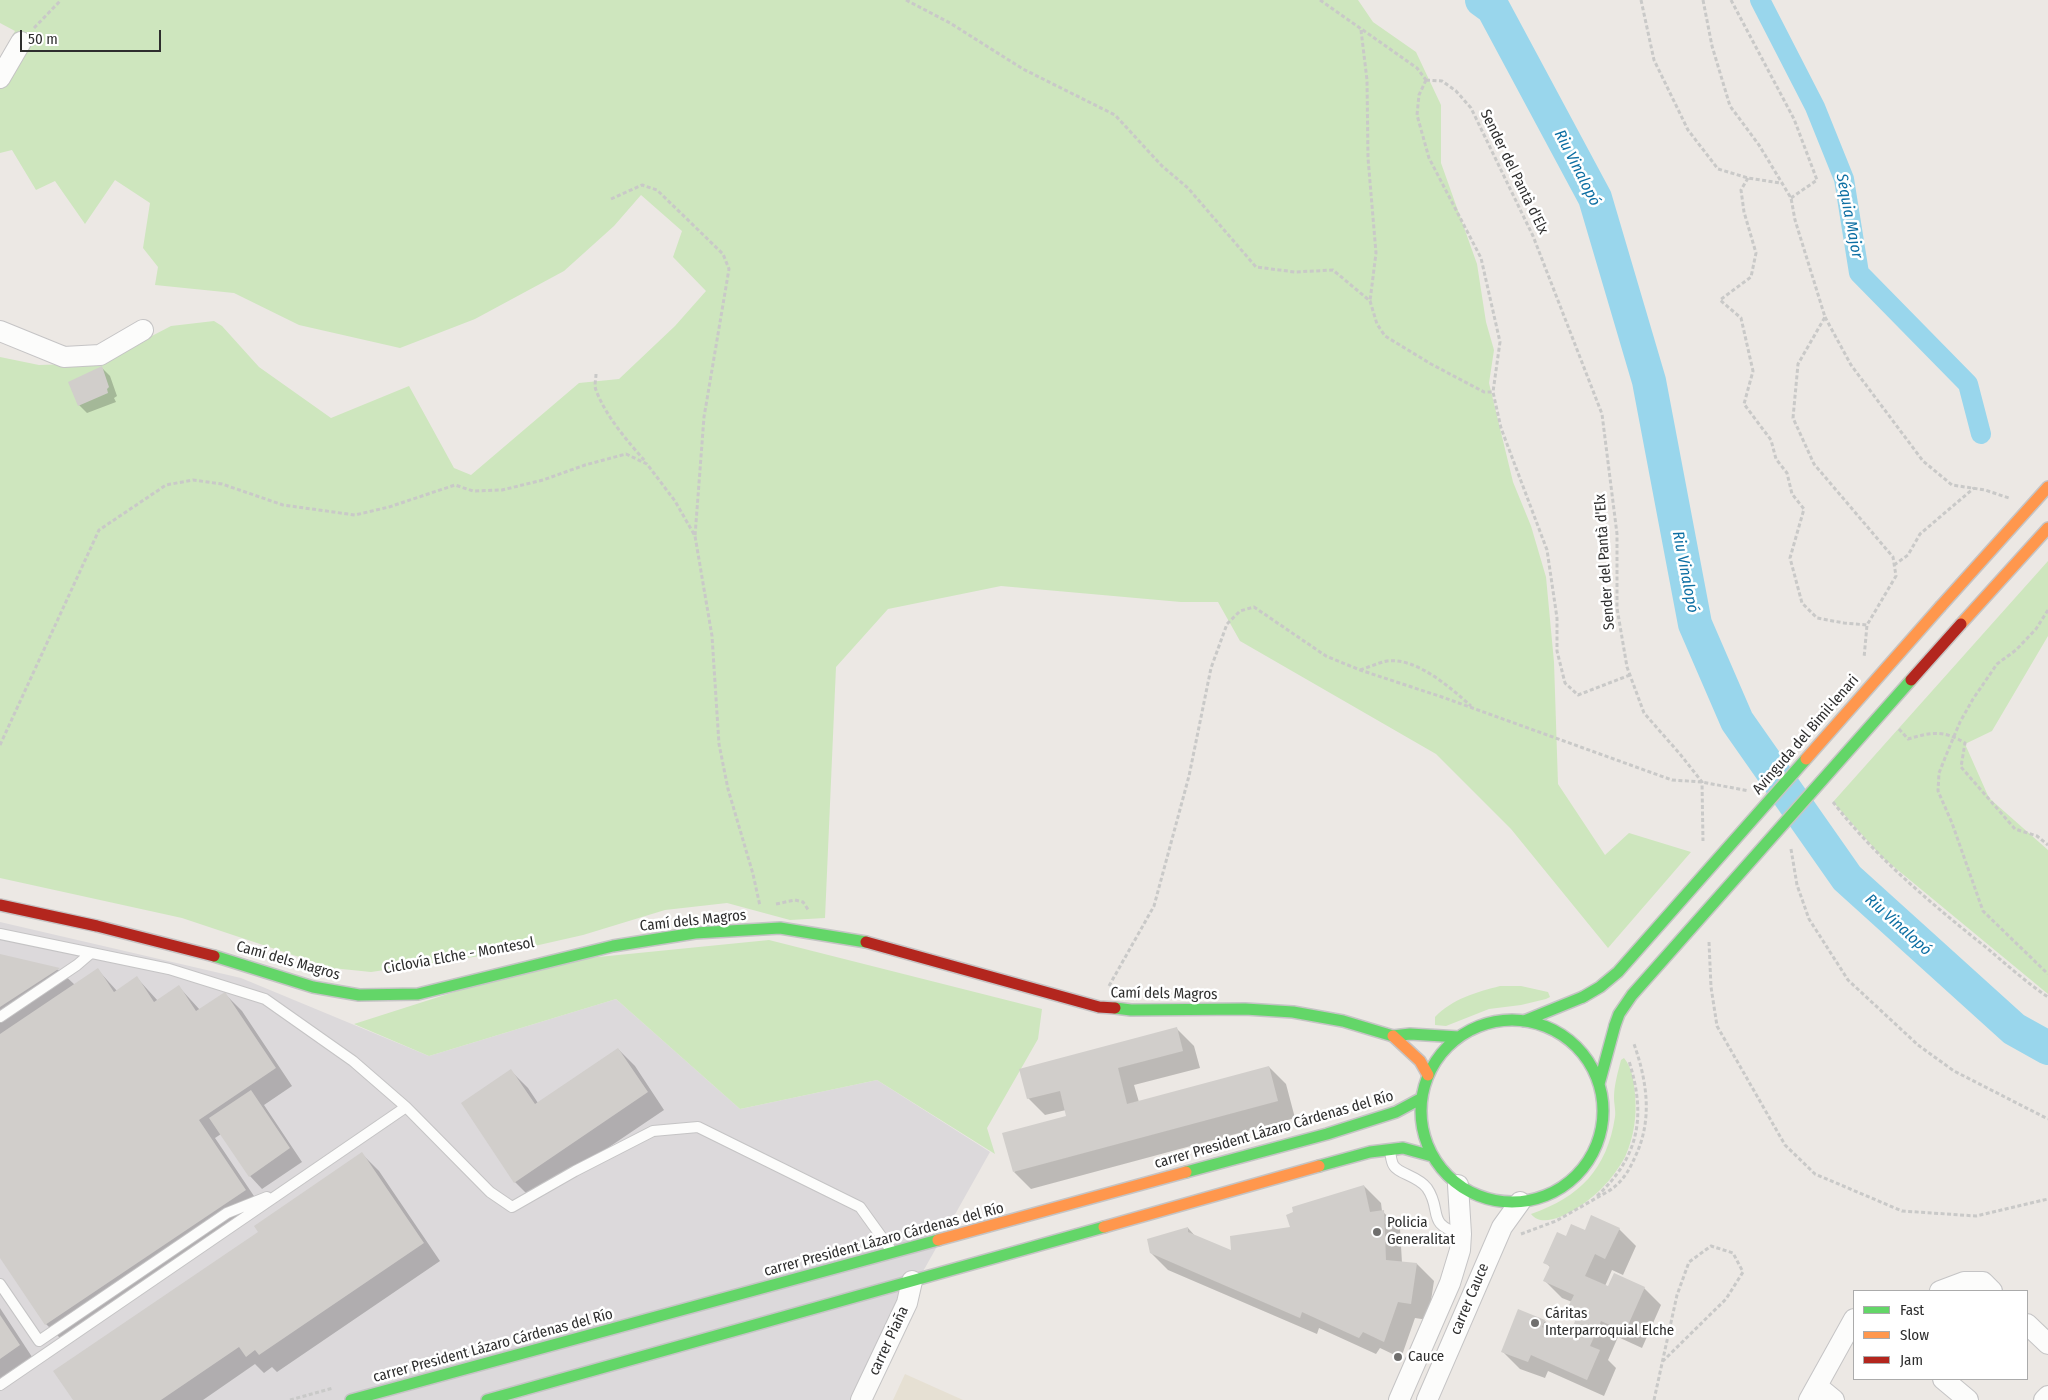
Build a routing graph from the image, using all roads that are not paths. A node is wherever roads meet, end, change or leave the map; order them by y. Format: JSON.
{"nodes":[{"id":1,"x":21,"y":42,"type":"road end"},
{"id":2,"x":0,"y":78,"type":"edge"},
{"id":3,"x":143,"y":330,"type":"dead end"},
{"id":4,"x":0,"y":331,"type":"edge"},
{"id":5,"x":2048,"y":487,"type":"edge"},
{"id":6,"x":2048,"y":528,"type":"edge"},
{"id":7,"x":0,"y":905,"type":"edge"},
{"id":8,"x":0,"y":934,"type":"edge"},
{"id":9,"x":91,"y":953,"type":"junction"},
{"id":10,"x":0,"y":1017,"type":"edge"},
{"id":11,"x":1524,"y":1021,"type":"junction"},
{"id":12,"x":1393,"y":1036,"type":"junction"},
{"id":13,"x":1459,"y":1037,"type":"junction"},
{"id":14,"x":1428,"y":1075,"type":"junction"},
{"id":15,"x":1599,"y":1084,"type":"junction"},
{"id":16,"x":1422,"y":1098,"type":"junction"},
{"id":17,"x":406,"y":1107,"type":"junction"},
{"id":18,"x":1389,"y":1149,"type":"junction"},
{"id":19,"x":1432,"y":1156,"type":"junction"},
{"id":20,"x":1458,"y":1185,"type":"junction"},
{"id":21,"x":284,"y":1191,"type":"junction"},
{"id":22,"x":1520,"y":1202,"type":"junction"},
{"id":23,"x":1462,"y":1234,"type":"junction"},
{"id":24,"x":894,"y":1253,"type":"junction"},
{"id":25,"x":912,"y":1281,"type":"junction"},
{"id":26,"x":0,"y":1284,"type":"edge"},
{"id":27,"x":1988,"y":1286,"type":"edge"},
{"id":28,"x":1943,"y":1290,"type":"edge"},
{"id":29,"x":1853,"y":1321,"type":"edge"},
{"id":30,"x":2028,"y":1325,"type":"edge"},
{"id":31,"x":2048,"y":1344,"type":"edge"},
{"id":32,"x":1944,"y":1380,"type":"edge"},
{"id":33,"x":0,"y":1385,"type":"edge"},
{"id":34,"x":1813,"y":1393,"type":"edge"},
{"id":35,"x":2048,"y":1396,"type":"edge"},
{"id":36,"x":351,"y":1400,"type":"edge"},
{"id":37,"x":487,"y":1400,"type":"edge"},
{"id":38,"x":861,"y":1400,"type":"edge"},
{"id":39,"x":1399,"y":1400,"type":"edge"},
{"id":40,"x":1427,"y":1400,"type":"edge"},
{"id":41,"x":1834,"y":1400,"type":"edge"},
{"id":42,"x":1968,"y":1400,"type":"edge"},
{"id":43,"x":2044,"y":1400,"type":"edge"}],
"edges":[{"from":1,"to":2,"type":"street"},
{"from":3,"to":4,"type":"street"},
{"from":5,"to":11,"type":"main road","name":"Avinguda del Bimil·lenari","bridge":true},
{"from":6,"to":15,"type":"main road","bridge":true},
{"from":7,"to":12,"type":"main road","name":"Camí dels Magros"},
{"from":8,"to":9,"type":"lane"},
{"from":9,"to":10,"type":"lane"},
{"from":9,"to":17,"type":"lane"},
{"from":11,"to":13,"type":"main road"},
{"from":11,"to":15,"type":"main road"},
{"from":12,"to":13,"type":"main road","name":"Camí dels Magros"},
{"from":12,"to":14,"type":"main road","name":"Camí dels Magros"},
{"from":13,"to":14,"type":"main road"},
{"from":14,"to":16,"type":"main road"},
{"from":15,"to":22,"type":"main road"},
{"from":16,"to":19,"type":"main road"},
{"from":16,"to":24,"type":"main road","name":"carrer President Lázaro Cárdenas del Río"},
{"from":17,"to":21,"type":"lane"},
{"from":17,"to":24,"type":"lane"},
{"from":18,"to":19,"type":"main road"},
{"from":18,"to":23,"type":"lane"},
{"from":18,"to":25,"type":"main road"},
{"from":19,"to":20,"type":"main road"},
{"from":20,"to":22,"type":"main road"},
{"from":20,"to":23,"type":"street","name":"carrer Cauce"},
{"from":21,"to":26,"type":"lane"},
{"from":21,"to":33,"type":"lane"},
{"from":22,"to":40,"type":"street","name":"carrer Cauce"},
{"from":23,"to":39,"type":"street","name":"carrer Cauce"},
{"from":24,"to":36,"type":"main road","name":"carrer President Lázaro Cárdenas del Río"},
{"from":25,"to":37,"type":"main road"},
{"from":25,"to":38,"type":"street","name":"carrer Piaña"},
{"from":27,"to":28,"type":"street"},
{"from":29,"to":34,"type":"street"},
{"from":30,"to":31,"type":"street"},
{"from":32,"to":42,"type":"street"},
{"from":34,"to":41,"type":"street"},
{"from":35,"to":43,"type":"street"}]}
